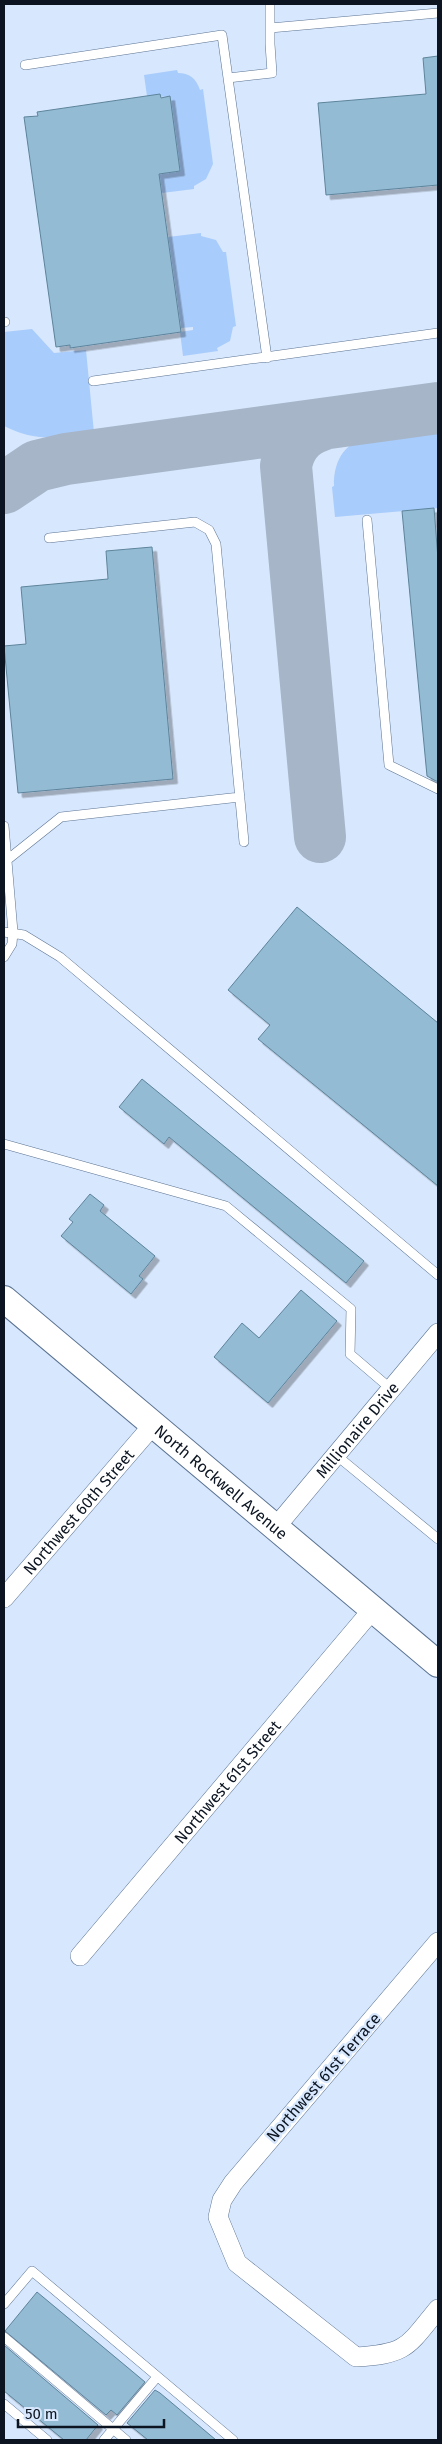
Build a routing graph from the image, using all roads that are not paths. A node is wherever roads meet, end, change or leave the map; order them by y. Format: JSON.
{"nodes":[{"id":1,"x":270,"y":4,"type":"edge"},
{"id":2,"x":438,"y":13,"type":"edge"},
{"id":3,"x":270,"y":28,"type":"junction"},
{"id":4,"x":25,"y":65,"type":"dead end"},
{"id":5,"x":228,"y":78,"type":"junction"},
{"id":6,"x":438,"y":333,"type":"edge"},
{"id":7,"x":267,"y":358,"type":"junction"},
{"id":8,"x":93,"y":381,"type":"dead end"},
{"id":9,"x":368,"y":520,"type":"dead end"},
{"id":10,"x":48,"y":538,"type":"dead end"},
{"id":11,"x":438,"y":789,"type":"edge"},
{"id":12,"x":240,"y":797,"type":"junction"},
{"id":13,"x":4,"y":826,"type":"edge"},
{"id":14,"x":244,"y":842,"type":"dead end"},
{"id":15,"x":7,"y":860,"type":"junction"},
{"id":16,"x":8,"y":932,"type":"edge"},
{"id":17,"x":4,"y":957,"type":"edge"},
{"id":18,"x":4,"y":1144,"type":"edge"},
{"id":19,"x":438,"y":1275,"type":"edge"},
{"id":20,"x":4,"y":1299,"type":"edge"},
{"id":21,"x":438,"y":1333,"type":"edge"},
{"id":22,"x":391,"y":1389,"type":"junction"},
{"id":23,"x":153,"y":1425,"type":"junction"},
{"id":24,"x":336,"y":1455,"type":"junction"},
{"id":25,"x":275,"y":1528,"type":"junction"},
{"id":26,"x":438,"y":1538,"type":"edge"},
{"id":27,"x":4,"y":1598,"type":"edge"},
{"id":28,"x":373,"y":1610,"type":"junction"},
{"id":29,"x":438,"y":1664,"type":"edge"},
{"id":30,"x":438,"y":1942,"type":"edge"},
{"id":31,"x":80,"y":1956,"type":"dead end"},
{"id":32,"x":4,"y":2304,"type":"edge"},
{"id":33,"x":438,"y":2309,"type":"edge"},
{"id":34,"x":4,"y":2337,"type":"edge"},
{"id":35,"x":157,"y":2377,"type":"junction"},
{"id":36,"x":4,"y":2404,"type":"edge"},
{"id":37,"x":113,"y":2429,"type":"junction"},
{"id":38,"x":47,"y":2440,"type":"edge"},
{"id":39,"x":104,"y":2440,"type":"edge"},
{"id":40,"x":126,"y":2440,"type":"edge"},
{"id":41,"x":233,"y":2440,"type":"edge"}],
"edges":[{"from":1,"to":3,"type":"lane"},
{"from":2,"to":3,"type":"lane"},
{"from":3,"to":5,"type":"lane"},
{"from":4,"to":5,"type":"lane"},
{"from":5,"to":7,"type":"lane"},
{"from":6,"to":7,"type":"lane"},
{"from":7,"to":8,"type":"lane"},
{"from":9,"to":11,"type":"lane"},
{"from":10,"to":12,"type":"lane"},
{"from":12,"to":14,"type":"lane"},
{"from":12,"to":15,"type":"lane"},
{"from":13,"to":15,"type":"lane"},
{"from":15,"to":16,"type":"lane"},
{"from":16,"to":17,"type":"lane"},
{"from":16,"to":19,"type":"lane"},
{"from":18,"to":22,"type":"lane"},
{"from":20,"to":23,"type":"main road","name":"North Rockwell Avenue"},
{"from":21,"to":22,"type":"street","name":"Millionaire Drive"},
{"from":22,"to":24,"type":"street","name":"Millionaire Drive"},
{"from":23,"to":25,"type":"main road","name":"North Rockwell Avenue"},
{"from":23,"to":27,"type":"street","name":"Northwest 60th Street"},
{"from":24,"to":25,"type":"street","name":"Millionaire Drive"},
{"from":24,"to":26,"type":"lane"},
{"from":25,"to":28,"type":"main road","name":"North Rockwell Avenue"},
{"from":28,"to":29,"type":"main road","name":"North Rockwell Avenue"},
{"from":28,"to":31,"type":"street","name":"Northwest 61st Street"},
{"from":30,"to":33,"type":"street","name":"Northwest 61st Terrace"},
{"from":32,"to":35,"type":"lane"},
{"from":34,"to":37,"type":"lane"},
{"from":35,"to":37,"type":"lane"},
{"from":35,"to":41,"type":"lane"},
{"from":36,"to":38,"type":"lane"},
{"from":37,"to":39,"type":"lane"},
{"from":37,"to":40,"type":"lane"}]}
